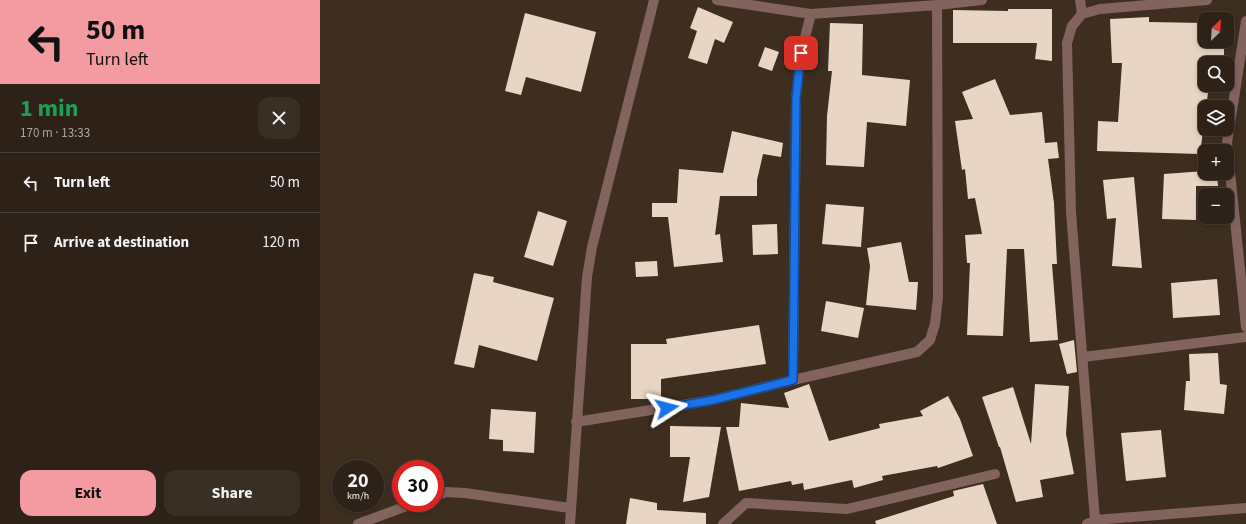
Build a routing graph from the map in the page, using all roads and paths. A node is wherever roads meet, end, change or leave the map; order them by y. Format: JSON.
{"nodes":[{"id":1,"x":654,"y":0,"type":"edge"},
{"id":2,"x":717,"y":0,"type":"edge"},
{"id":3,"x":982,"y":0,"type":"edge"},
{"id":4,"x":1080,"y":0,"type":"edge"},
{"id":5,"x":1207,"y":0,"type":"edge"},
{"id":6,"x":937,"y":5,"type":"junction"},
{"id":7,"x":811,"y":14,"type":"junction"},
{"id":8,"x":1082,"y":14,"type":"junction"},
{"id":9,"x":1246,"y":21,"type":"edge"},
{"id":10,"x":1246,"y":327,"type":"edge"},
{"id":11,"x":1246,"y":337,"type":"edge"},
{"id":12,"x":1082,"y":357,"type":"junction"},
{"id":13,"x":793,"y":380,"type":"junction"},
{"id":14,"x":576,"y":422,"type":"junction"},
{"id":15,"x":995,"y":474,"type":"dead end"},
{"id":16,"x":444,"y":493,"type":"edge"},
{"id":17,"x":570,"y":508,"type":"junction"},
{"id":18,"x":1246,"y":508,"type":"edge"},
{"id":19,"x":392,"y":511,"type":"edge"},
{"id":20,"x":1091,"y":522,"type":"edge"},
{"id":21,"x":571,"y":523,"type":"edge"},
{"id":22,"x":358,"y":524,"type":"edge"},
{"id":23,"x":723,"y":524,"type":"edge"}],
"edges":[{"from":1,"to":14,"type":"street"},
{"from":2,"to":7,"type":"street"},
{"from":3,"to":6,"type":"street"},
{"from":4,"to":8,"type":"street"},
{"from":5,"to":8,"type":"street"},
{"from":6,"to":7,"type":"street"},
{"from":6,"to":13,"type":"street"},
{"from":7,"to":13,"type":"street"},
{"from":8,"to":12,"type":"street"},
{"from":9,"to":10,"type":"street"},
{"from":11,"to":12,"type":"street"},
{"from":12,"to":20,"type":"street"},
{"from":13,"to":14,"type":"street"},
{"from":14,"to":17,"type":"street"},
{"from":15,"to":23,"type":"street"},
{"from":16,"to":17,"type":"street"},
{"from":17,"to":21,"type":"street"},
{"from":18,"to":20,"type":"street"},
{"from":19,"to":22,"type":"street"}]}
